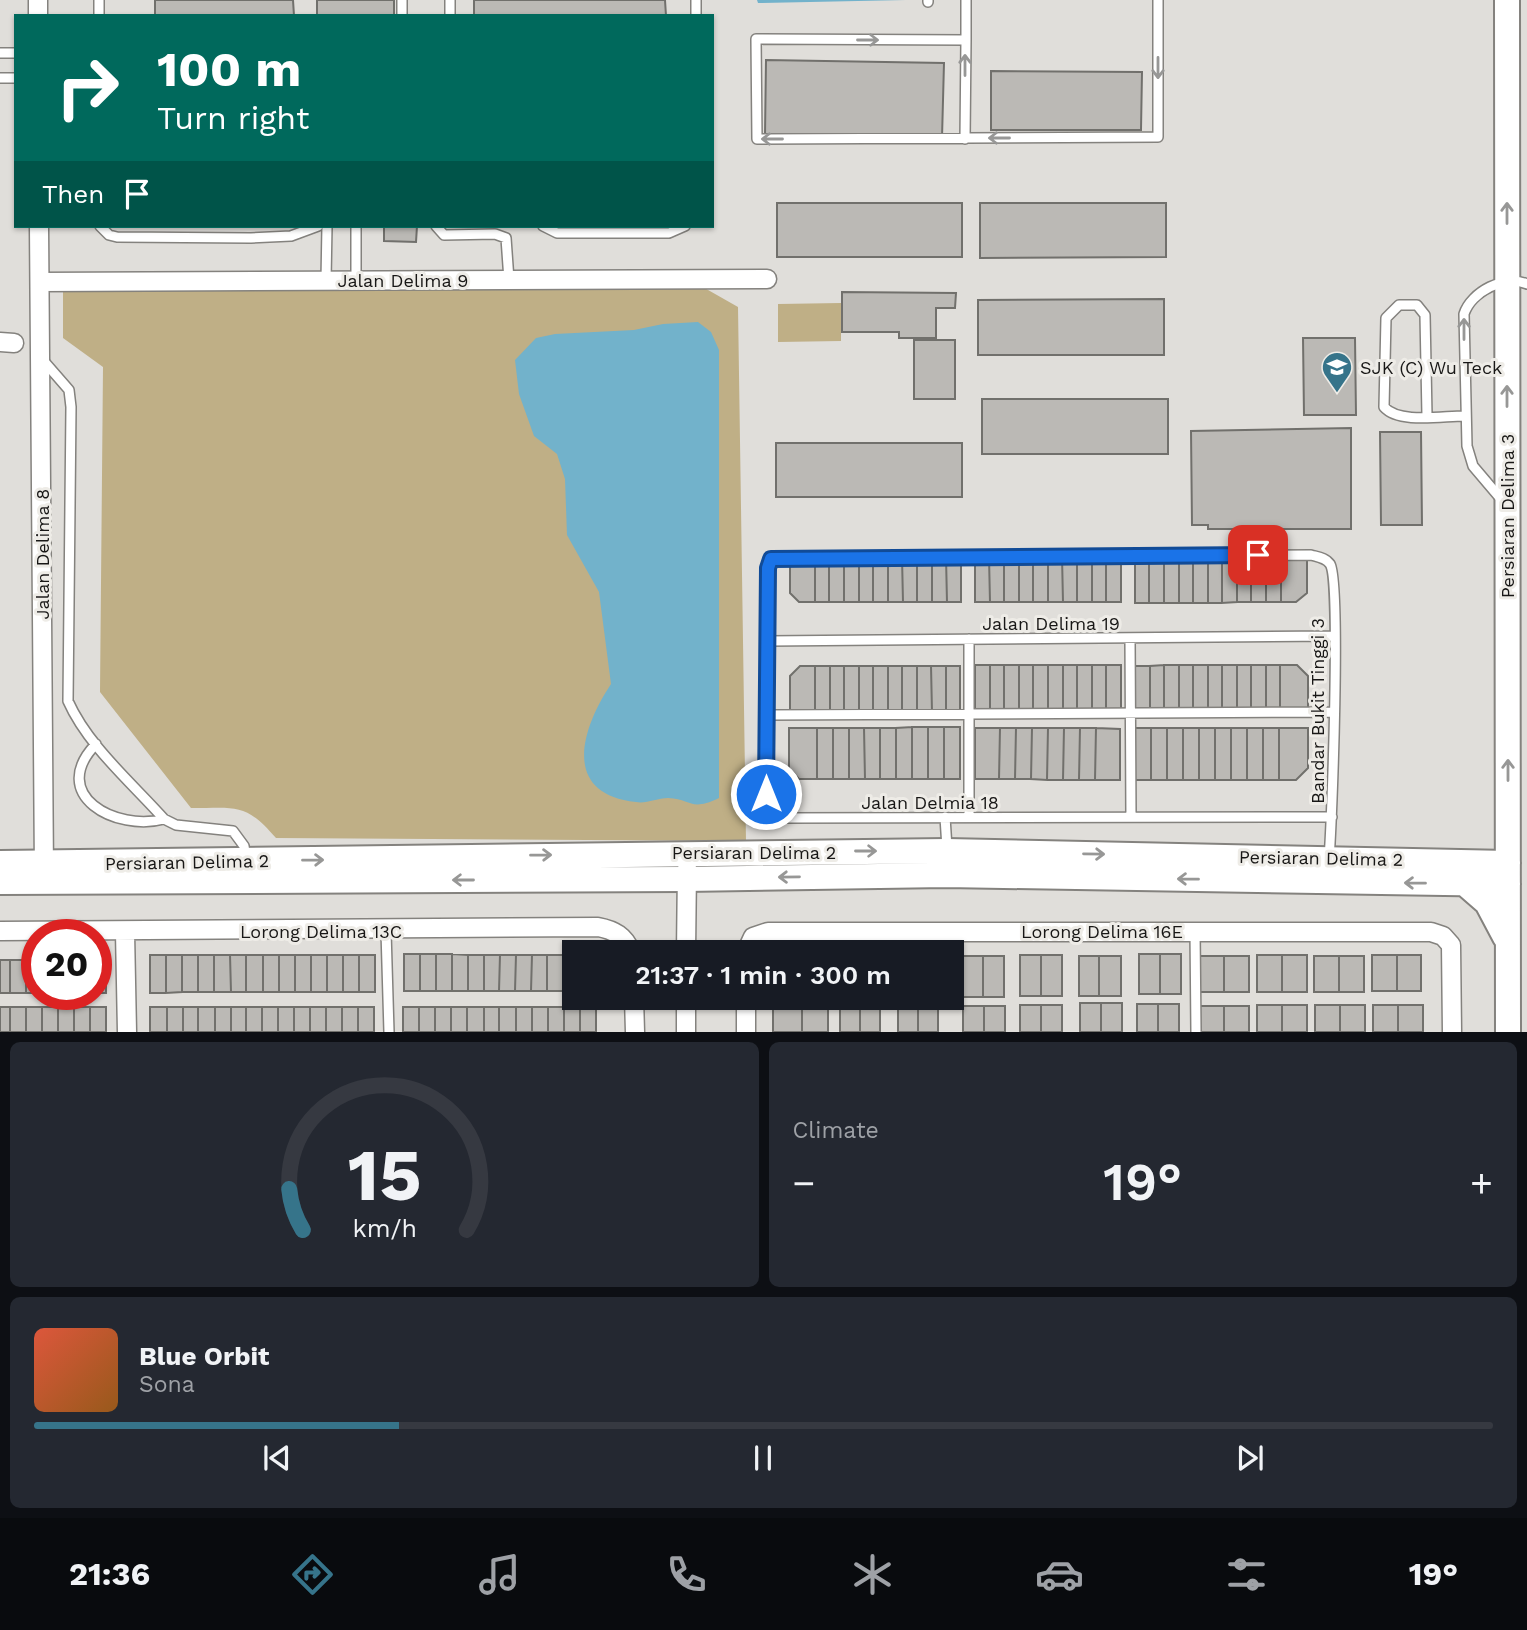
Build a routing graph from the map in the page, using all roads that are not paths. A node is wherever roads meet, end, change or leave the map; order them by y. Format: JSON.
{"nodes":[{"id":1,"x":966,"y":0,"type":"edge"},
{"id":2,"x":1158,"y":0,"type":"edge"},
{"id":3,"x":1507,"y":0,"type":"edge"},
{"id":4,"x":1517,"y":39,"type":"edge"},
{"id":5,"x":965,"y":40,"type":"junction"},
{"id":6,"x":965,"y":139,"type":"junction"},
{"id":7,"x":39,"y":228,"type":"edge"},
{"id":8,"x":102,"y":228,"type":"edge"},
{"id":9,"x":308,"y":228,"type":"edge"},
{"id":10,"x":327,"y":228,"type":"edge"},
{"id":11,"x":356,"y":228,"type":"edge"},
{"id":12,"x":438,"y":228,"type":"edge"},
{"id":13,"x":547,"y":228,"type":"edge"},
{"id":14,"x":680,"y":228,"type":"edge"},
{"id":15,"x":767,"y":279,"type":"dead end"},
{"id":16,"x":326,"y":280,"type":"junction"},
{"id":17,"x":356,"y":280,"type":"junction"},
{"id":18,"x":509,"y":280,"type":"junction"},
{"id":19,"x":40,"y":282,"type":"junction"},
{"id":20,"x":1514,"y":290,"type":"edge"},
{"id":21,"x":1527,"y":326,"type":"edge"},
{"id":22,"x":1527,"y":334,"type":"edge"},
{"id":23,"x":40,"y":358,"type":"junction"},
{"id":24,"x":1507,"y":364,"type":"junction"},
{"id":25,"x":1427,"y":416,"type":"junction"},
{"id":26,"x":1464,"y":416,"type":"junction"},
{"id":27,"x":1507,"y":505,"type":"junction"},
{"id":28,"x":768,"y":568,"type":"joint"},
{"id":29,"x":1334,"y":636,"type":"junction"},
{"id":30,"x":1130,"y":638,"type":"junction"},
{"id":31,"x":970,"y":639,"type":"junction"},
{"id":32,"x":768,"y":641,"type":"junction"},
{"id":33,"x":1334,"y":712,"type":"junction"},
{"id":34,"x":1130,"y":713,"type":"junction"},
{"id":35,"x":969,"y":714,"type":"junction"},
{"id":36,"x":766,"y":715,"type":"junction"},
{"id":37,"x":96,"y":744,"type":"junction"},
{"id":38,"x":945,"y":817,"type":"junction"},
{"id":39,"x":969,"y":817,"type":"junction"},
{"id":40,"x":1131,"y":817,"type":"junction"},
{"id":41,"x":1332,"y":817,"type":"junction"},
{"id":42,"x":164,"y":819,"type":"junction"},
{"id":43,"x":1508,"y":819,"type":"junction"},
{"id":44,"x":687,"y":852,"type":"junction"},
{"id":45,"x":1329,"y":858,"type":"junction"},
{"id":46,"x":246,"y":862,"type":"junction"},
{"id":47,"x":0,"y":863,"type":"edge"},
{"id":48,"x":947,"y":863,"type":"junction"},
{"id":49,"x":44,"y":872,"type":"junction"},
{"id":50,"x":1463,"y":873,"type":"junction"},
{"id":51,"x":1517,"y":874,"type":"edge"},
{"id":52,"x":687,"y":879,"type":"junction"},
{"id":53,"x":0,"y":882,"type":"edge"},
{"id":54,"x":0,"y":931,"type":"edge"},
{"id":55,"x":387,"y":931,"type":"junction"},
{"id":56,"x":1195,"y":931,"type":"junction"},
{"id":57,"x":125,"y":932,"type":"junction"},
{"id":58,"x":624,"y":940,"type":"edge"},
{"id":59,"x":686,"y":940,"type":"edge"},
{"id":60,"x":751,"y":940,"type":"edge"},
{"id":61,"x":1508,"y":944,"type":"junction"},
{"id":62,"x":634,"y":1010,"type":"edge"},
{"id":63,"x":686,"y":1010,"type":"edge"},
{"id":64,"x":746,"y":1010,"type":"edge"},
{"id":65,"x":127,"y":1031,"type":"edge"},
{"id":66,"x":389,"y":1031,"type":"edge"},
{"id":67,"x":635,"y":1031,"type":"edge"},
{"id":68,"x":686,"y":1031,"type":"edge"},
{"id":69,"x":747,"y":1031,"type":"edge"},
{"id":70,"x":1196,"y":1031,"type":"edge"},
{"id":71,"x":1452,"y":1031,"type":"edge"},
{"id":72,"x":1508,"y":1031,"type":"edge"}],
"edges":[{"from":1,"to":5,"type":"lane"},
{"from":2,"to":6,"type":"lane","one_way":true},
{"from":3,"to":4,"type":"street","name":"Persiaran Delima 3"},
{"from":20,"to":4,"type":"street","name":"Persiaran Delima 3","one_way":true},
{"from":6,"to":5,"type":"lane","one_way":true},
{"from":6,"to":5,"type":"lane","one_way":true},
{"from":7,"to":19,"type":"street","name":"Jalan Delima 8"},
{"from":8,"to":9,"type":"lane"},
{"from":10,"to":16,"type":"lane"},
{"from":11,"to":17,"type":"lane"},
{"from":12,"to":18,"type":"lane"},
{"from":13,"to":14,"type":"lane"},
{"from":15,"to":18,"type":"street","name":"Jalan Delima 9"},
{"from":16,"to":17,"type":"street","name":"Jalan Delima 9"},
{"from":16,"to":19,"type":"street","name":"Jalan Delima 9"},
{"from":17,"to":18,"type":"street","name":"Jalan Delima 9"},
{"from":19,"to":23,"type":"street","name":"Jalan Delima 8"},
{"from":20,"to":21,"type":"street"},
{"from":20,"to":24,"type":"street","name":"Persiaran Delima 3"},
{"from":26,"to":20,"type":"lane","one_way":true},
{"from":22,"to":24,"type":"street"},
{"from":23,"to":37,"type":"lane"},
{"from":23,"to":49,"type":"street","name":"Jalan Delima 8"},
{"from":27,"to":24,"type":"street","name":"Persiaran Delima 3","one_way":true},
{"from":25,"to":25,"type":"lane"},
{"from":25,"to":26,"type":"lane"},
{"from":26,"to":27,"type":"lane"},
{"from":43,"to":27,"type":"street","name":"Persiaran Delima 3","one_way":true},
{"from":28,"to":29,"type":"lane","name":"Bandar Bukit Tinggi 3"},
{"from":28,"to":32,"type":"lane","name":"Jalan Delmia 18"},
{"from":29,"to":30,"type":"lane","name":"Jalan Delima 19"},
{"from":29,"to":33,"type":"lane","name":"Bandar Bukit Tinggi 3"},
{"from":30,"to":31,"type":"lane","name":"Jalan Delima 19"},
{"from":30,"to":34,"type":"lane"},
{"from":31,"to":32,"type":"lane","name":"Jalan Delima 19"},
{"from":31,"to":35,"type":"lane"},
{"from":32,"to":36,"type":"lane","name":"Jalan Delmia 18"},
{"from":33,"to":34,"type":"lane"},
{"from":33,"to":41,"type":"lane","name":"Bandar Bukit Tinggi 3"},
{"from":34,"to":35,"type":"lane"},
{"from":34,"to":40,"type":"lane"},
{"from":35,"to":36,"type":"lane"},
{"from":35,"to":39,"type":"lane"},
{"from":36,"to":38,"type":"lane","name":"Jalan Delmia 18"},
{"from":37,"to":42,"type":"lane"},
{"from":37,"to":42,"type":"lane"},
{"from":38,"to":39,"type":"lane","name":"Jalan Delmia 18"},
{"from":38,"to":48,"type":"lane"},
{"from":39,"to":40,"type":"lane","name":"Jalan Delmia 18"},
{"from":40,"to":41,"type":"lane","name":"Jalan Delmia 18"},
{"from":41,"to":45,"type":"lane","name":"Bandar Bukit Tinggi 3"},
{"from":42,"to":46,"type":"lane"},
{"from":43,"to":50,"type":"street"},
{"from":43,"to":51,"type":"street","name":"Persiaran Delima 3"},
{"from":46,"to":44,"type":"street","name":"Persiaran Delima 2","one_way":true},
{"from":44,"to":48,"type":"street","name":"Persiaran Delima 2","one_way":true},
{"from":44,"to":52,"type":"street"},
{"from":48,"to":45,"type":"street","name":"Persiaran Delima 2","one_way":true},
{"from":45,"to":50,"type":"street","name":"Persiaran Delima 2"},
{"from":46,"to":49,"type":"street","name":"Persiaran Delima 2"},
{"from":47,"to":49,"type":"street","name":"Persiaran Delima 2"},
{"from":50,"to":48,"type":"street","name":"Persiaran Delima 2","one_way":true},
{"from":48,"to":52,"type":"street","name":"Persiaran Delima 2","one_way":true},
{"from":52,"to":49,"type":"street","name":"Persiaran Delima 2","one_way":true},
{"from":49,"to":53,"type":"street","name":"Persiaran Delima 2"},
{"from":50,"to":51,"type":"street","name":"Persiaran Delima 2"},
{"from":50,"to":61,"type":"street"},
{"from":51,"to":61,"type":"street","name":"Persiaran Delima 3"},
{"from":52,"to":59,"type":"street"},
{"from":54,"to":57,"type":"street","name":"Lorong Delima 13C"},
{"from":55,"to":57,"type":"street","name":"Lorong Delima 13C"},
{"from":55,"to":58,"type":"street","name":"Lorong Delima 13C"},
{"from":55,"to":66,"type":"lane"},
{"from":56,"to":60,"type":"street","name":"Lorong Delima 16E"},
{"from":56,"to":70,"type":"lane"},
{"from":56,"to":71,"type":"street","name":"Lorong Delima 16E"},
{"from":57,"to":65,"type":"street"},
{"from":61,"to":72,"type":"street","name":"Persiaran Delima 3"},
{"from":62,"to":67,"type":"street"},
{"from":63,"to":68,"type":"street"},
{"from":64,"to":69,"type":"street"}]}
